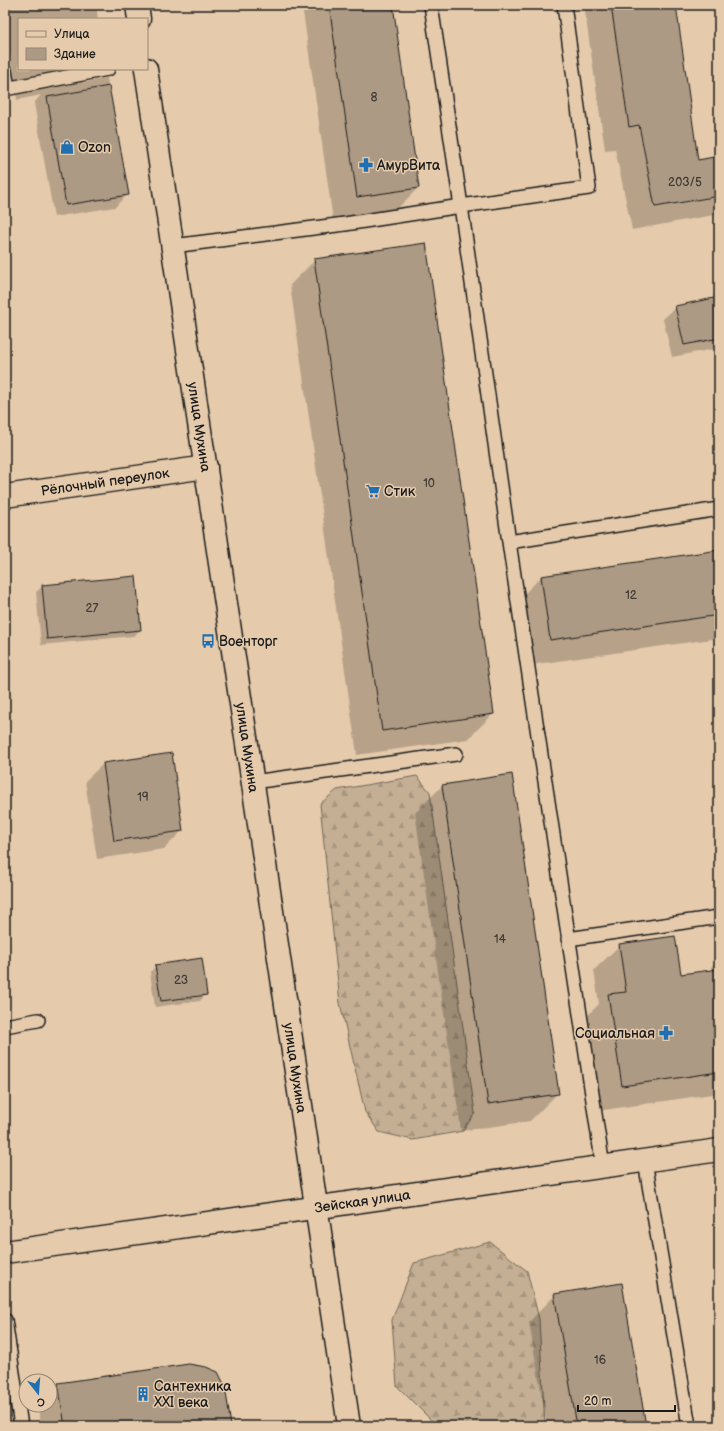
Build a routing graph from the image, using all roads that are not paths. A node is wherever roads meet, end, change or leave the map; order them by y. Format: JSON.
{"nodes":[{"id":1,"x":137,"y":5,"type":"edge"},
{"id":2,"x":431,"y":5,"type":"edge"},
{"id":3,"x":564,"y":5,"type":"edge"},
{"id":4,"x":139,"y":18,"type":"edge"},
{"id":5,"x":103,"y":70,"type":"edge"},
{"id":6,"x":146,"y":70,"type":"edge"},
{"id":7,"x":5,"y":71,"type":"edge"},
{"id":8,"x":6,"y":89,"type":"edge"},
{"id":9,"x":461,"y":206,"type":"junction"},
{"id":10,"x":173,"y":246,"type":"junction"},
{"id":11,"x":206,"y":467,"type":"junction"},
{"id":12,"x":5,"y":496,"type":"edge"},
{"id":13,"x":719,"y":509,"type":"edge"},
{"id":14,"x":509,"y":542,"type":"junction"},
{"id":15,"x":456,"y":754,"type":"dead end"},
{"id":16,"x":253,"y":782,"type":"junction"},
{"id":17,"x":719,"y":917,"type":"edge"},
{"id":18,"x":568,"y":939,"type":"junction"},
{"id":19,"x":38,"y":1020,"type":"dead end"},
{"id":20,"x":5,"y":1026,"type":"edge"},
{"id":21,"x":719,"y":1150,"type":"edge"},
{"id":22,"x":645,"y":1161,"type":"junction"},
{"id":23,"x":603,"y":1167,"type":"junction"},
{"id":24,"x":316,"y":1208,"type":"junction"},
{"id":25,"x":5,"y":1252,"type":"edge"},
{"id":26,"x":5,"y":1320,"type":"edge"},
{"id":27,"x":21,"y":1426,"type":"edge"},
{"id":28,"x":349,"y":1426,"type":"edge"},
{"id":29,"x":689,"y":1426,"type":"edge"}],
"edges":[{"from":1,"to":4,"type":"main road"},
{"from":2,"to":9,"type":"lane"},
{"from":3,"to":9,"type":"lane"},
{"from":5,"to":8,"type":"lane"},
{"from":6,"to":10,"type":"main road","name":"улица Мухина"},
{"from":7,"to":8,"type":"lane"},
{"from":9,"to":10,"type":"lane"},
{"from":9,"to":14,"type":"lane"},
{"from":10,"to":11,"type":"main road","name":"улица Мухина"},
{"from":11,"to":12,"type":"main road","name":"Рёлочный переулок"},
{"from":11,"to":16,"type":"main road","name":"улица Мухина"},
{"from":13,"to":14,"type":"lane"},
{"from":14,"to":18,"type":"lane"},
{"from":15,"to":16,"type":"lane"},
{"from":16,"to":24,"type":"main road","name":"улица Мухина"},
{"from":17,"to":18,"type":"lane"},
{"from":18,"to":23,"type":"lane"},
{"from":19,"to":20,"type":"lane"},
{"from":21,"to":22,"type":"main road","name":"Зейская улица"},
{"from":22,"to":23,"type":"main road","name":"Зейская улица"},
{"from":22,"to":29,"type":"lane"},
{"from":23,"to":24,"type":"main road","name":"Зейская улица"},
{"from":24,"to":25,"type":"main road","name":"Зейская улица"},
{"from":24,"to":28,"type":"main road","name":"улица Мухина"},
{"from":26,"to":27,"type":"lane"}]}
